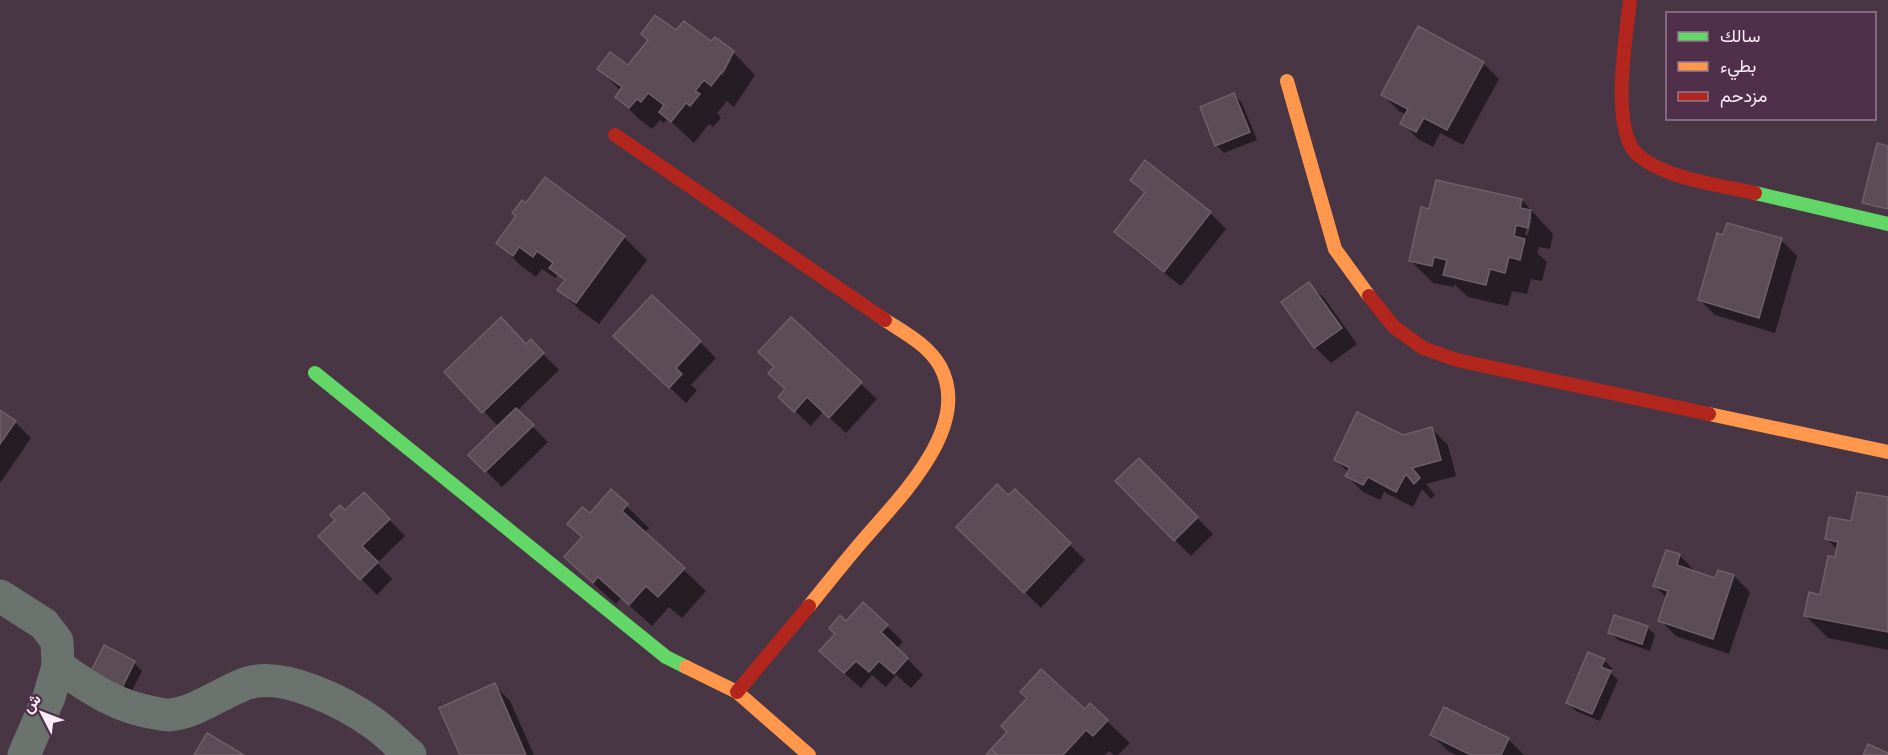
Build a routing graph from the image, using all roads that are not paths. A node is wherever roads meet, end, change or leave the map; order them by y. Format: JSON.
{"nodes":[{"id":1,"x":1630,"y":0,"type":"edge"},
{"id":2,"x":1287,"y":81,"type":"dead end"},
{"id":3,"x":615,"y":135,"type":"dead end"},
{"id":4,"x":1888,"y":224,"type":"edge"},
{"id":5,"x":315,"y":373,"type":"dead end"},
{"id":6,"x":1888,"y":452,"type":"edge"},
{"id":7,"x":0,"y":596,"type":"edge"},
{"id":8,"x":58,"y":666,"type":"junction"},
{"id":9,"x":737,"y":692,"type":"junction"},
{"id":10,"x":24,"y":755,"type":"edge"},
{"id":11,"x":410,"y":755,"type":"edge"},
{"id":12,"x":809,"y":755,"type":"edge"}],
"edges":[{"from":1,"to":4,"type":"street"},
{"from":2,"to":6,"type":"street"},
{"from":3,"to":9,"type":"street"},
{"from":5,"to":9,"type":"street"},
{"from":7,"to":8,"type":"street"},
{"from":8,"to":10,"type":"street"},
{"from":8,"to":11,"type":"street"},
{"from":9,"to":12,"type":"street"}]}
